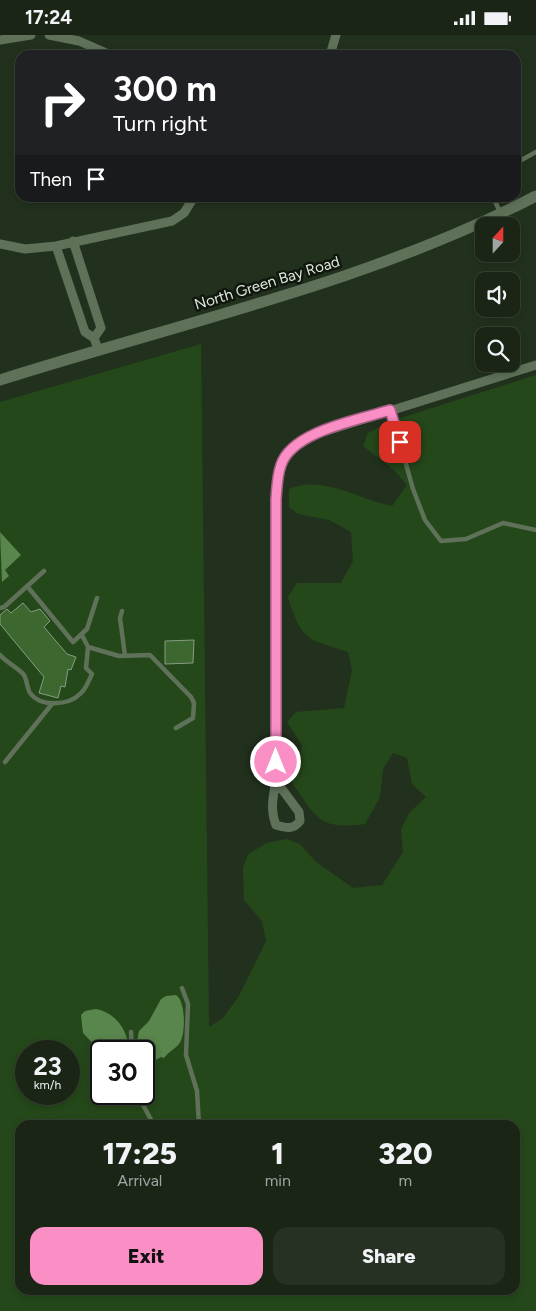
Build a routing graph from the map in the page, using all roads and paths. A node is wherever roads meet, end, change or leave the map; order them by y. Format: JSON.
{"nodes":[{"id":1,"x":31,"y":35,"type":"edge"},
{"id":2,"x":49,"y":35,"type":"edge"},
{"id":3,"x":336,"y":35,"type":"edge"},
{"id":4,"x":0,"y":40,"type":"edge"},
{"id":5,"x":100,"y":50,"type":"edge"},
{"id":6,"x":332,"y":50,"type":"edge"},
{"id":7,"x":536,"y":152,"type":"edge"},
{"id":8,"x":521,"y":160,"type":"edge"},
{"id":9,"x":536,"y":196,"type":"edge"},
{"id":10,"x":191,"y":202,"type":"edge"},
{"id":11,"x":495,"y":202,"type":"edge"},
{"id":12,"x":501,"y":214,"type":"junction"},
{"id":13,"x":73,"y":241,"type":"junction"},
{"id":14,"x":0,"y":243,"type":"edge"},
{"id":15,"x":56,"y":246,"type":"junction"},
{"id":16,"x":94,"y":338,"type":"junction"},
{"id":17,"x":98,"y":349,"type":"junction"},
{"id":18,"x":536,"y":365,"type":"edge"},
{"id":19,"x":0,"y":379,"type":"edge"},
{"id":20,"x":390,"y":410,"type":"junction"},
{"id":21,"x":536,"y":530,"type":"edge"},
{"id":22,"x":44,"y":571,"type":"dead end"},
{"id":23,"x":27,"y":586,"type":"junction"},
{"id":24,"x":97,"y":598,"type":"dead end"},
{"id":25,"x":0,"y":608,"type":"edge"},
{"id":26,"x":122,"y":611,"type":"dead end"},
{"id":27,"x":82,"y":635,"type":"junction"},
{"id":28,"x":88,"y":647,"type":"junction"},
{"id":29,"x":0,"y":655,"type":"edge"},
{"id":30,"x":125,"y":656,"type":"junction"},
{"id":31,"x":52,"y":704,"type":"junction"},
{"id":32,"x":176,"y":729,"type":"dead end"},
{"id":33,"x":5,"y":762,"type":"dead end"},
{"id":34,"x":276,"y":781,"type":"junction"},
{"id":35,"x":182,"y":988,"type":"dead end"},
{"id":36,"x":131,"y":1031,"type":"dead end"},
{"id":37,"x":131,"y":1040,"type":"edge"},
{"id":38,"x":143,"y":1105,"type":"edge"},
{"id":39,"x":151,"y":1120,"type":"edge"},
{"id":40,"x":199,"y":1120,"type":"edge"}],
"edges":[{"from":1,"to":4,"type":"street"},
{"from":2,"to":5,"type":"street"},
{"from":3,"to":6,"type":"street"},
{"from":7,"to":8,"type":"lane"},
{"from":9,"to":12,"type":"street","name":"North Green Bay Road"},
{"from":10,"to":13,"type":"street"},
{"from":11,"to":12,"type":"lane"},
{"from":12,"to":17,"type":"street","name":"North Green Bay Road"},
{"from":13,"to":15,"type":"street"},
{"from":13,"to":16,"type":"street"},
{"from":14,"to":15,"type":"street"},
{"from":15,"to":16,"type":"street"},
{"from":16,"to":17,"type":"street"},
{"from":17,"to":19,"type":"street","name":"North Green Bay Road"},
{"from":18,"to":20,"type":"street"},
{"from":20,"to":21,"type":"lane"},
{"from":20,"to":34,"type":"street"},
{"from":22,"to":23,"type":"lane"},
{"from":23,"to":25,"type":"lane"},
{"from":23,"to":27,"type":"lane"},
{"from":24,"to":27,"type":"lane"},
{"from":26,"to":30,"type":"lane"},
{"from":27,"to":28,"type":"lane"},
{"from":28,"to":30,"type":"lane"},
{"from":28,"to":31,"type":"lane"},
{"from":29,"to":31,"type":"lane"},
{"from":30,"to":32,"type":"lane"},
{"from":31,"to":33,"type":"lane"},
{"from":34,"to":34,"type":"street"},
{"from":35,"to":40,"type":"lane"},
{"from":36,"to":37,"type":"lane"},
{"from":38,"to":39,"type":"lane"}]}
